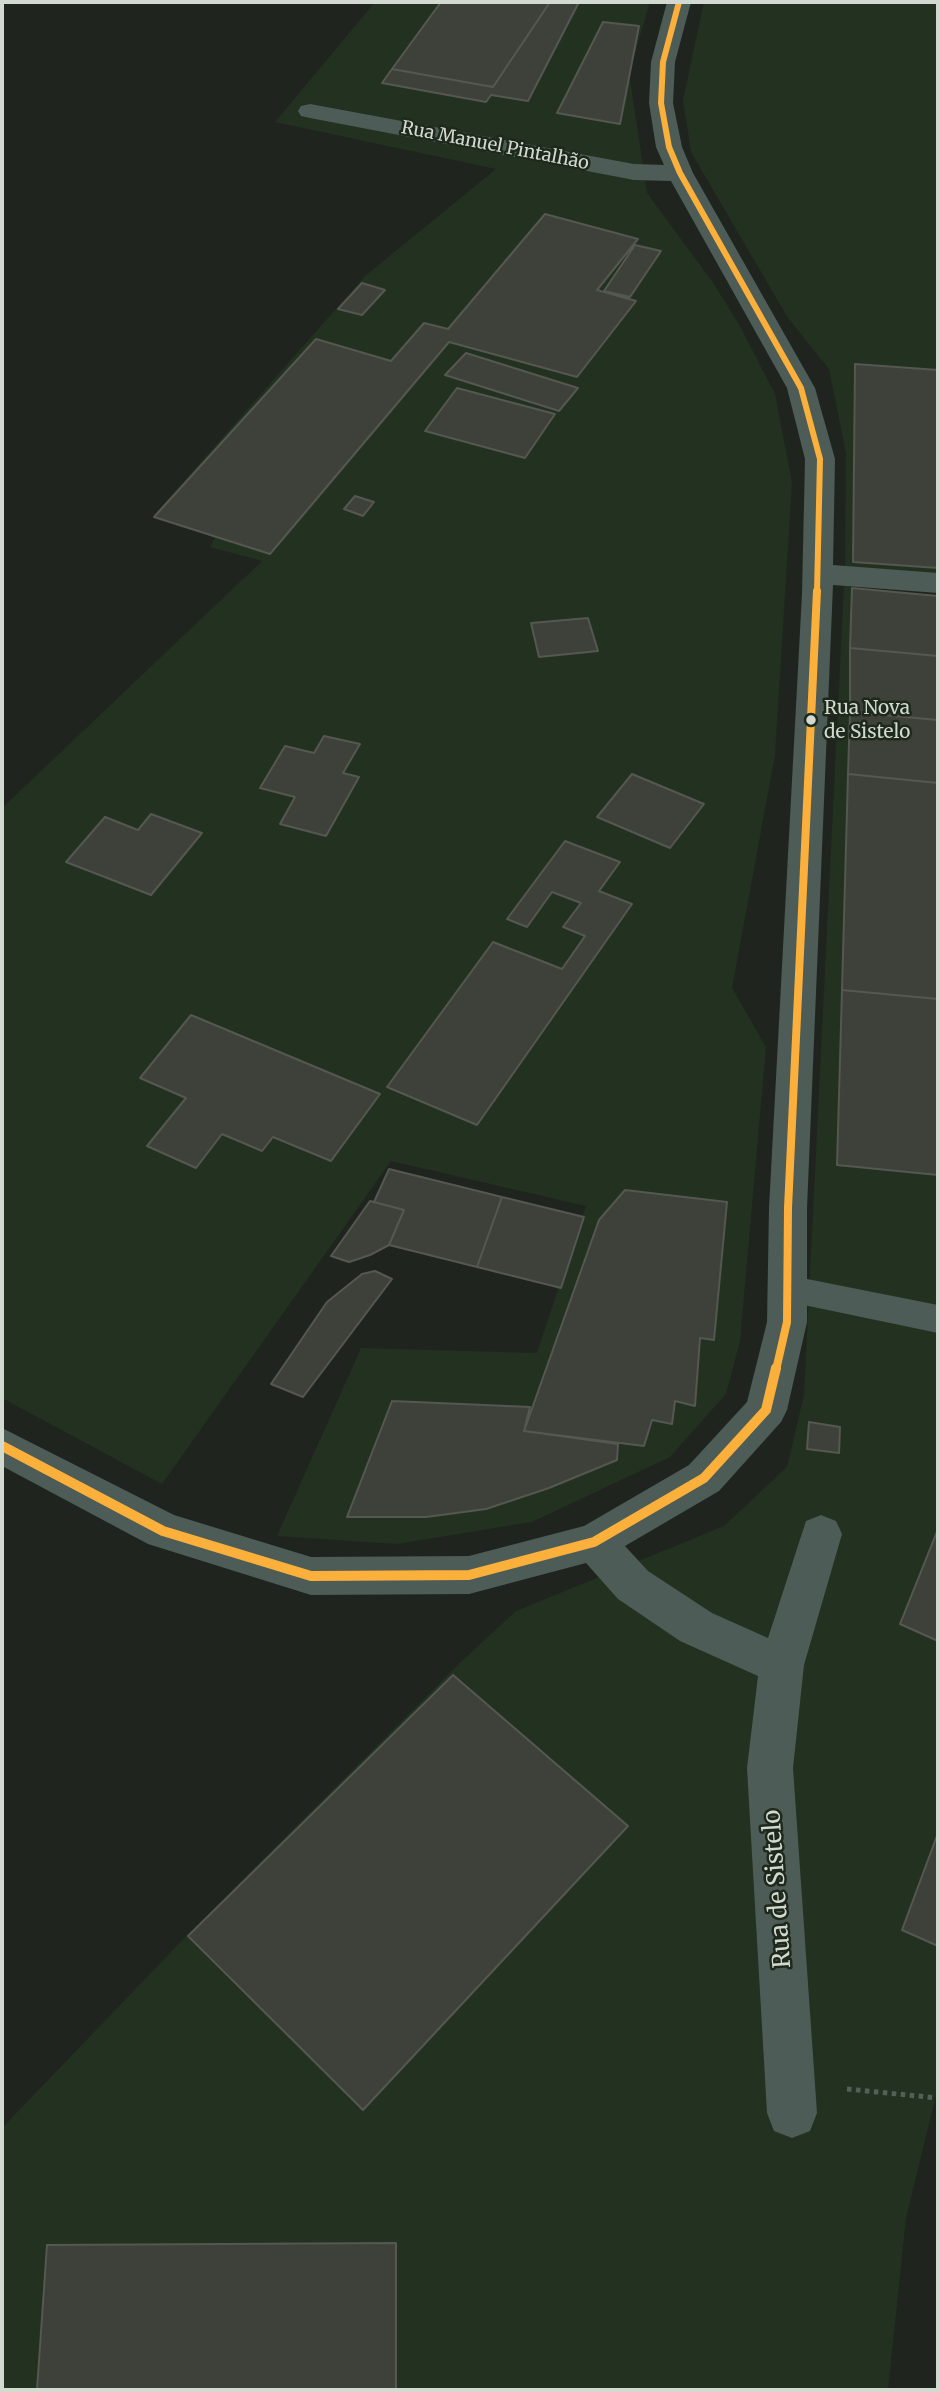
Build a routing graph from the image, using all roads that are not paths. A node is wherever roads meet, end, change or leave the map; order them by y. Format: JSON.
{"nodes":[{"id":1,"x":679,"y":2,"type":"edge"},
{"id":2,"x":310,"y":111,"type":"dead end"},
{"id":3,"x":680,"y":173,"type":"junction"},
{"id":4,"x":817,"y":574,"type":"junction"},
{"id":5,"x":938,"y":583,"type":"edge"},
{"id":6,"x":787,"y":1289,"type":"junction"},
{"id":7,"x":938,"y":1319,"type":"edge"},
{"id":8,"x":2,"y":1446,"type":"edge"},
{"id":9,"x":821,"y":1534,"type":"dead end"},
{"id":10,"x":594,"y":1542,"type":"junction"},
{"id":11,"x":782,"y":1665,"type":"junction"},
{"id":12,"x":791,"y":2098,"type":"road end"}],
"edges":[{"from":1,"to":3,"type":"street"},
{"from":2,"to":3,"type":"street","name":"Rua Manuel Pintalhão"},
{"from":3,"to":4,"type":"street"},
{"from":4,"to":5,"type":"street"},
{"from":4,"to":6,"type":"street"},
{"from":6,"to":7,"type":"lane"},
{"from":6,"to":10,"type":"street"},
{"from":8,"to":10,"type":"street"},
{"from":9,"to":11,"type":"street","name":"Rua de Sistelo"},
{"from":10,"to":11,"type":"street"},
{"from":11,"to":12,"type":"street","name":"Rua de Sistelo"}]}
